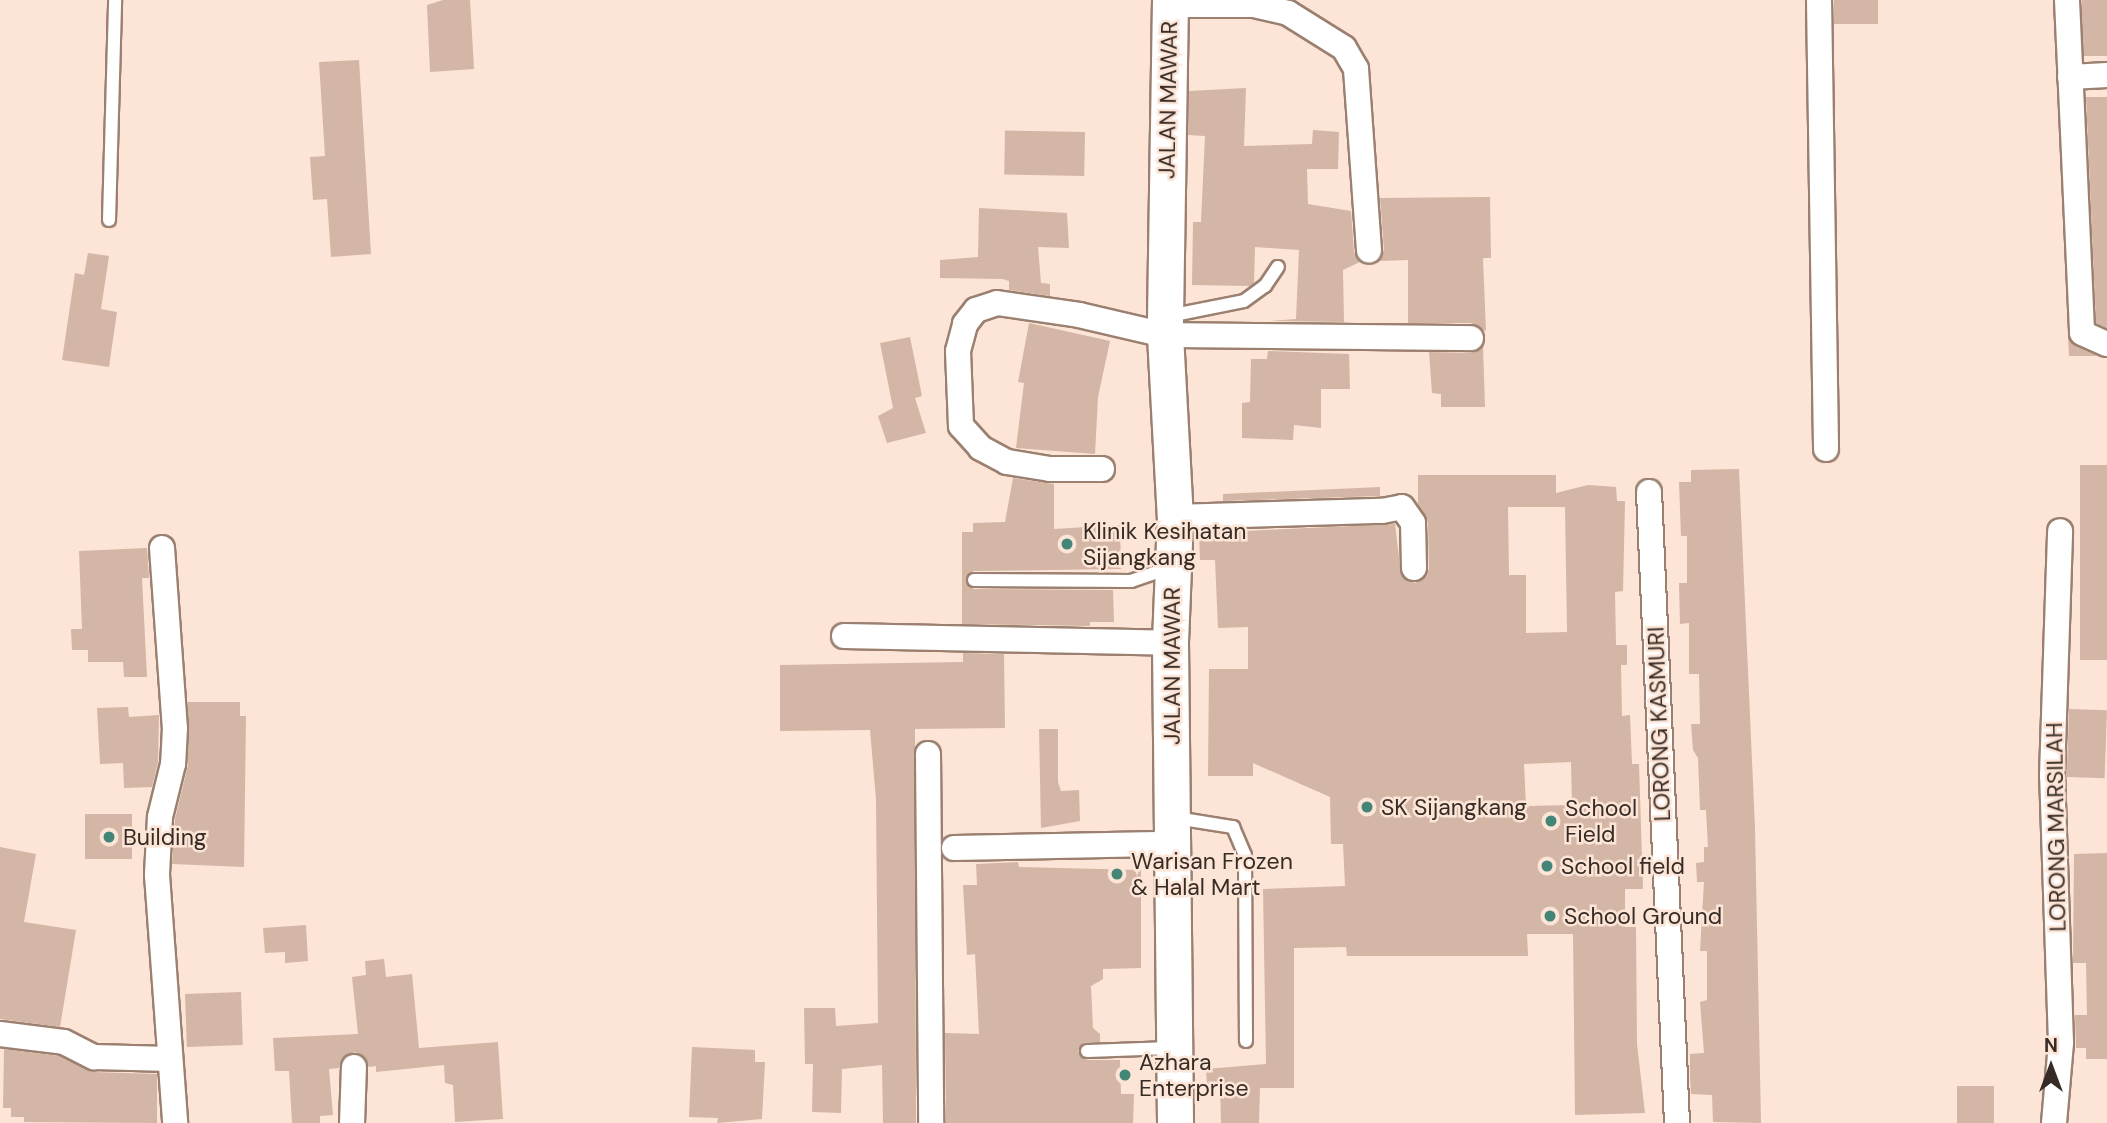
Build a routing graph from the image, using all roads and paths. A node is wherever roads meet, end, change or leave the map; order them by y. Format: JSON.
{"nodes":[{"id":1,"x":114,"y":0,"type":"edge"},
{"id":2,"x":1819,"y":0,"type":"edge"},
{"id":3,"x":2067,"y":0,"type":"edge"},
{"id":4,"x":1170,"y":3,"type":"edge"},
{"id":5,"x":2107,"y":75,"type":"edge"},
{"id":6,"x":2070,"y":77,"type":"junction"},
{"id":7,"x":108,"y":220,"type":"dead end"},
{"id":8,"x":1369,"y":251,"type":"dead end"},
{"id":9,"x":1278,"y":267,"type":"dead end"},
{"id":10,"x":1165,"y":326,"type":"junction"},
{"id":11,"x":1471,"y":338,"type":"dead end"},
{"id":12,"x":2107,"y":344,"type":"edge"},
{"id":13,"x":1826,"y":449,"type":"dead end"},
{"id":14,"x":1102,"y":470,"type":"dead end"},
{"id":15,"x":1649,"y":492,"type":"dead end"},
{"id":16,"x":1175,"y":517,"type":"junction"},
{"id":17,"x":2060,"y":531,"type":"dead end"},
{"id":18,"x":162,"y":548,"type":"dead end"},
{"id":19,"x":1172,"y":566,"type":"junction"},
{"id":20,"x":1414,"y":568,"type":"dead end"},
{"id":21,"x":974,"y":580,"type":"dead end"},
{"id":22,"x":844,"y":636,"type":"dead end"},
{"id":23,"x":1170,"y":643,"type":"junction"},
{"id":24,"x":928,"y":754,"type":"dead end"},
{"id":25,"x":1171,"y":831,"type":"junction"},
{"id":26,"x":954,"y":848,"type":"dead end"},
{"id":27,"x":0,"y":1034,"type":"edge"},
{"id":28,"x":1246,"y":1041,"type":"dead end"},
{"id":29,"x":1175,"y":1048,"type":"junction"},
{"id":30,"x":1087,"y":1051,"type":"dead end"},
{"id":31,"x":170,"y":1059,"type":"junction"},
{"id":32,"x":354,"y":1067,"type":"dead end"},
{"id":33,"x":175,"y":1123,"type":"edge"},
{"id":34,"x":352,"y":1123,"type":"edge"},
{"id":35,"x":931,"y":1123,"type":"edge"},
{"id":36,"x":1175,"y":1123,"type":"edge"},
{"id":37,"x":1677,"y":1123,"type":"edge"},
{"id":38,"x":2054,"y":1123,"type":"edge"}],
"edges":[{"from":1,"to":7,"type":"lane"},
{"from":2,"to":13,"type":"street"},
{"from":3,"to":6,"type":"street"},
{"from":4,"to":8,"type":"street"},
{"from":4,"to":10,"type":"street","name":"JALAN MAWAR"},
{"from":5,"to":6,"type":"street"},
{"from":6,"to":12,"type":"street"},
{"from":9,"to":10,"type":"lane"},
{"from":10,"to":11,"type":"street"},
{"from":10,"to":14,"type":"street"},
{"from":10,"to":16,"type":"street","name":"JALAN MAWAR"},
{"from":15,"to":37,"type":"street","name":"LORONG KASMURI"},
{"from":16,"to":19,"type":"street","name":"JALAN MAWAR"},
{"from":16,"to":20,"type":"street"},
{"from":17,"to":38,"type":"street","name":"LORONG MARSILAH"},
{"from":18,"to":31,"type":"street"},
{"from":19,"to":21,"type":"lane"},
{"from":19,"to":23,"type":"street","name":"JALAN MAWAR"},
{"from":22,"to":23,"type":"street"},
{"from":23,"to":25,"type":"street","name":"JALAN MAWAR"},
{"from":24,"to":35,"type":"street"},
{"from":25,"to":26,"type":"street"},
{"from":25,"to":28,"type":"lane"},
{"from":25,"to":29,"type":"street","name":"JALAN MAWAR"},
{"from":27,"to":31,"type":"street"},
{"from":29,"to":30,"type":"lane"},
{"from":29,"to":36,"type":"street","name":"JALAN MAWAR"},
{"from":31,"to":33,"type":"street"},
{"from":32,"to":34,"type":"street"}]}
